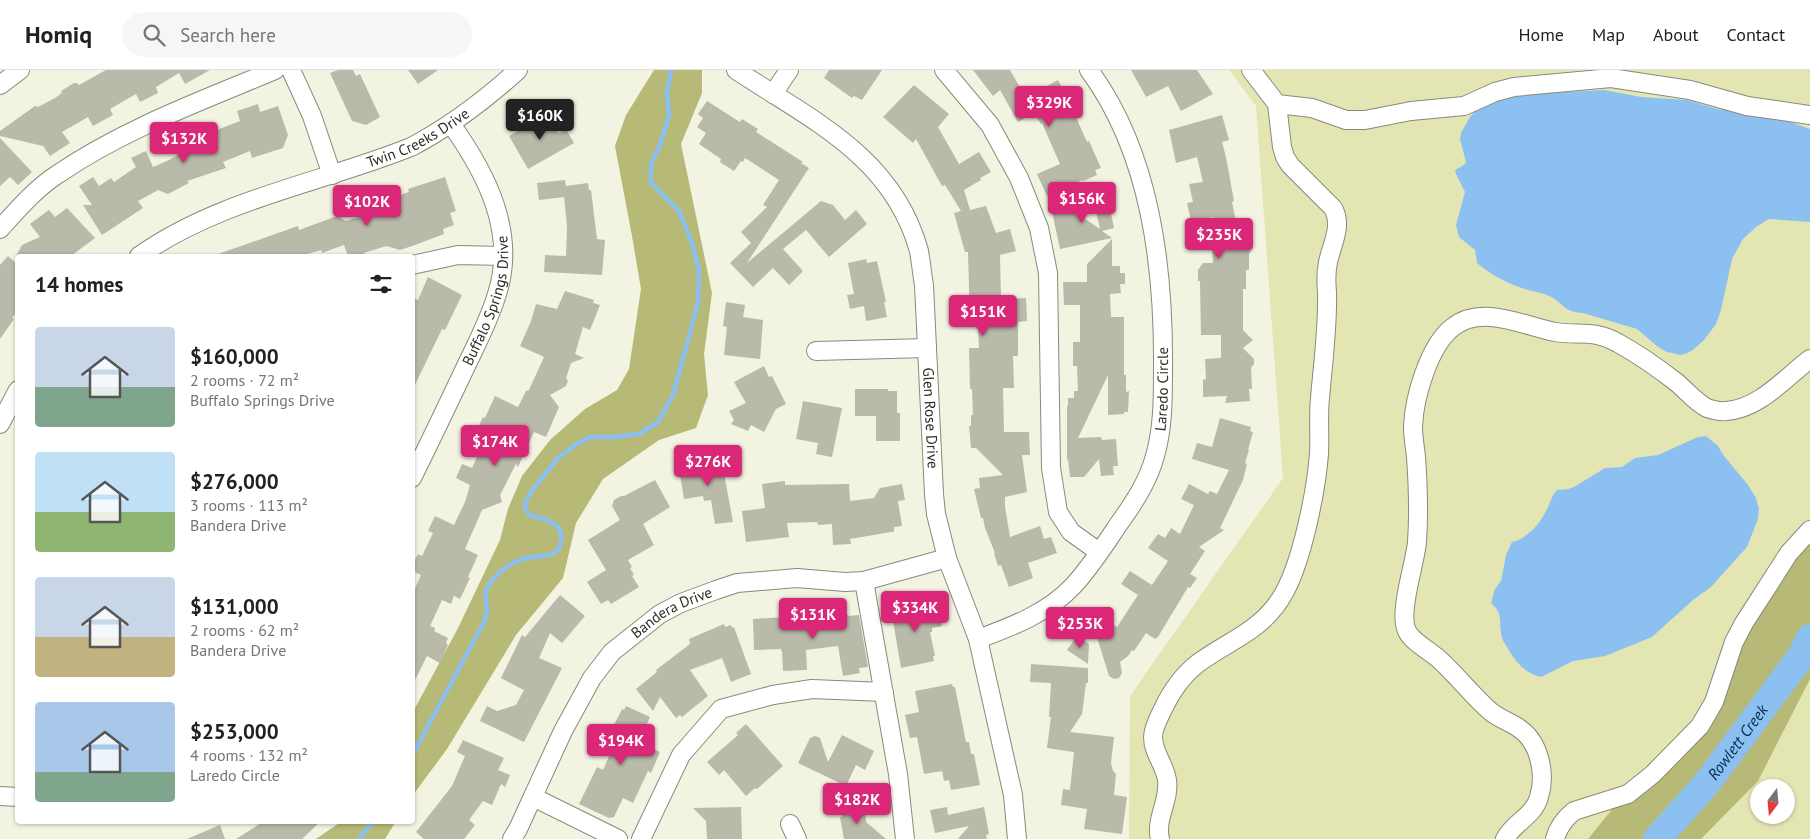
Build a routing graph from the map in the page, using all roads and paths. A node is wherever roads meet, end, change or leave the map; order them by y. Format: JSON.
{"nodes":[{"id":1,"x":20,"y":70,"type":"edge"},
{"id":2,"x":274,"y":70,"type":"edge"},
{"id":3,"x":291,"y":70,"type":"edge"},
{"id":4,"x":518,"y":70,"type":"edge"},
{"id":5,"x":736,"y":70,"type":"edge"},
{"id":6,"x":789,"y":70,"type":"edge"},
{"id":7,"x":944,"y":70,"type":"edge"},
{"id":8,"x":1089,"y":70,"type":"edge"},
{"id":9,"x":1251,"y":70,"type":"edge"},
{"id":10,"x":0,"y":85,"type":"edge"},
{"id":11,"x":773,"y":94,"type":"junction"},
{"id":12,"x":1277,"y":104,"type":"junction"},
{"id":13,"x":1810,"y":115,"type":"edge"},
{"id":14,"x":451,"y":124,"type":"junction"},
{"id":15,"x":332,"y":175,"type":"junction"},
{"id":16,"x":0,"y":229,"type":"edge"},
{"id":17,"x":143,"y":254,"type":"edge"},
{"id":18,"x":503,"y":256,"type":"junction"},
{"id":19,"x":415,"y":264,"type":"edge"},
{"id":20,"x":927,"y":348,"type":"junction"},
{"id":21,"x":816,"y":351,"type":"dead end"},
{"id":22,"x":1810,"y":359,"type":"edge"},
{"id":23,"x":15,"y":396,"type":"edge"},
{"id":24,"x":0,"y":424,"type":"edge"},
{"id":25,"x":415,"y":469,"type":"edge"},
{"id":26,"x":1810,"y":530,"type":"edge"},
{"id":27,"x":1099,"y":552,"type":"junction"},
{"id":28,"x":947,"y":558,"type":"junction"},
{"id":29,"x":864,"y":581,"type":"junction"},
{"id":30,"x":978,"y":639,"type":"junction"},
{"id":31,"x":884,"y":692,"type":"junction"},
{"id":32,"x":0,"y":796,"type":"edge"},
{"id":33,"x":15,"y":797,"type":"edge"},
{"id":34,"x":533,"y":797,"type":"junction"},
{"id":35,"x":512,"y":839,"type":"edge"},
{"id":36,"x":618,"y":839,"type":"edge"},
{"id":37,"x":641,"y":839,"type":"edge"},
{"id":38,"x":905,"y":839,"type":"edge"},
{"id":39,"x":1017,"y":839,"type":"edge"},
{"id":40,"x":1160,"y":839,"type":"edge"},
{"id":41,"x":1505,"y":839,"type":"edge"},
{"id":42,"x":1554,"y":839,"type":"edge"}],
"edges":[{"from":1,"to":10,"type":"street"},
{"from":2,"to":16,"type":"street"},
{"from":3,"to":15,"type":"street"},
{"from":4,"to":14,"type":"street","name":"Twin Creeks Drive"},
{"from":5,"to":11,"type":"street","name":"Glen Rose Drive"},
{"from":6,"to":11,"type":"street"},
{"from":7,"to":27,"type":"street"},
{"from":8,"to":27,"type":"street","name":"Laredo Circle"},
{"from":9,"to":12,"type":"street"},
{"from":11,"to":20,"type":"street","name":"Glen Rose Drive"},
{"from":12,"to":13,"type":"street"},
{"from":12,"to":40,"type":"street"},
{"from":14,"to":15,"type":"street","name":"Twin Creeks Drive"},
{"from":14,"to":18,"type":"street","name":"Buffalo Springs Drive"},
{"from":15,"to":17,"type":"street","name":"Twin Creeks Drive"},
{"from":18,"to":19,"type":"street"},
{"from":18,"to":25,"type":"street","name":"Buffalo Springs Drive"},
{"from":20,"to":21,"type":"street"},
{"from":20,"to":28,"type":"street","name":"Glen Rose Drive"},
{"from":22,"to":41,"type":"street"},
{"from":23,"to":24,"type":"street"},
{"from":26,"to":42,"type":"street"},
{"from":27,"to":30,"type":"street","name":"Laredo Circle"},
{"from":28,"to":29,"type":"street","name":"Bandera Drive"},
{"from":28,"to":30,"type":"street","name":"Glen Rose Drive"},
{"from":29,"to":31,"type":"street"},
{"from":29,"to":34,"type":"street","name":"Bandera Drive"},
{"from":30,"to":39,"type":"street","name":"Glen Rose Drive"},
{"from":31,"to":37,"type":"street"},
{"from":31,"to":38,"type":"street"},
{"from":32,"to":33,"type":"street"},
{"from":34,"to":35,"type":"street","name":"Bandera Drive"},
{"from":34,"to":36,"type":"street"}]}
